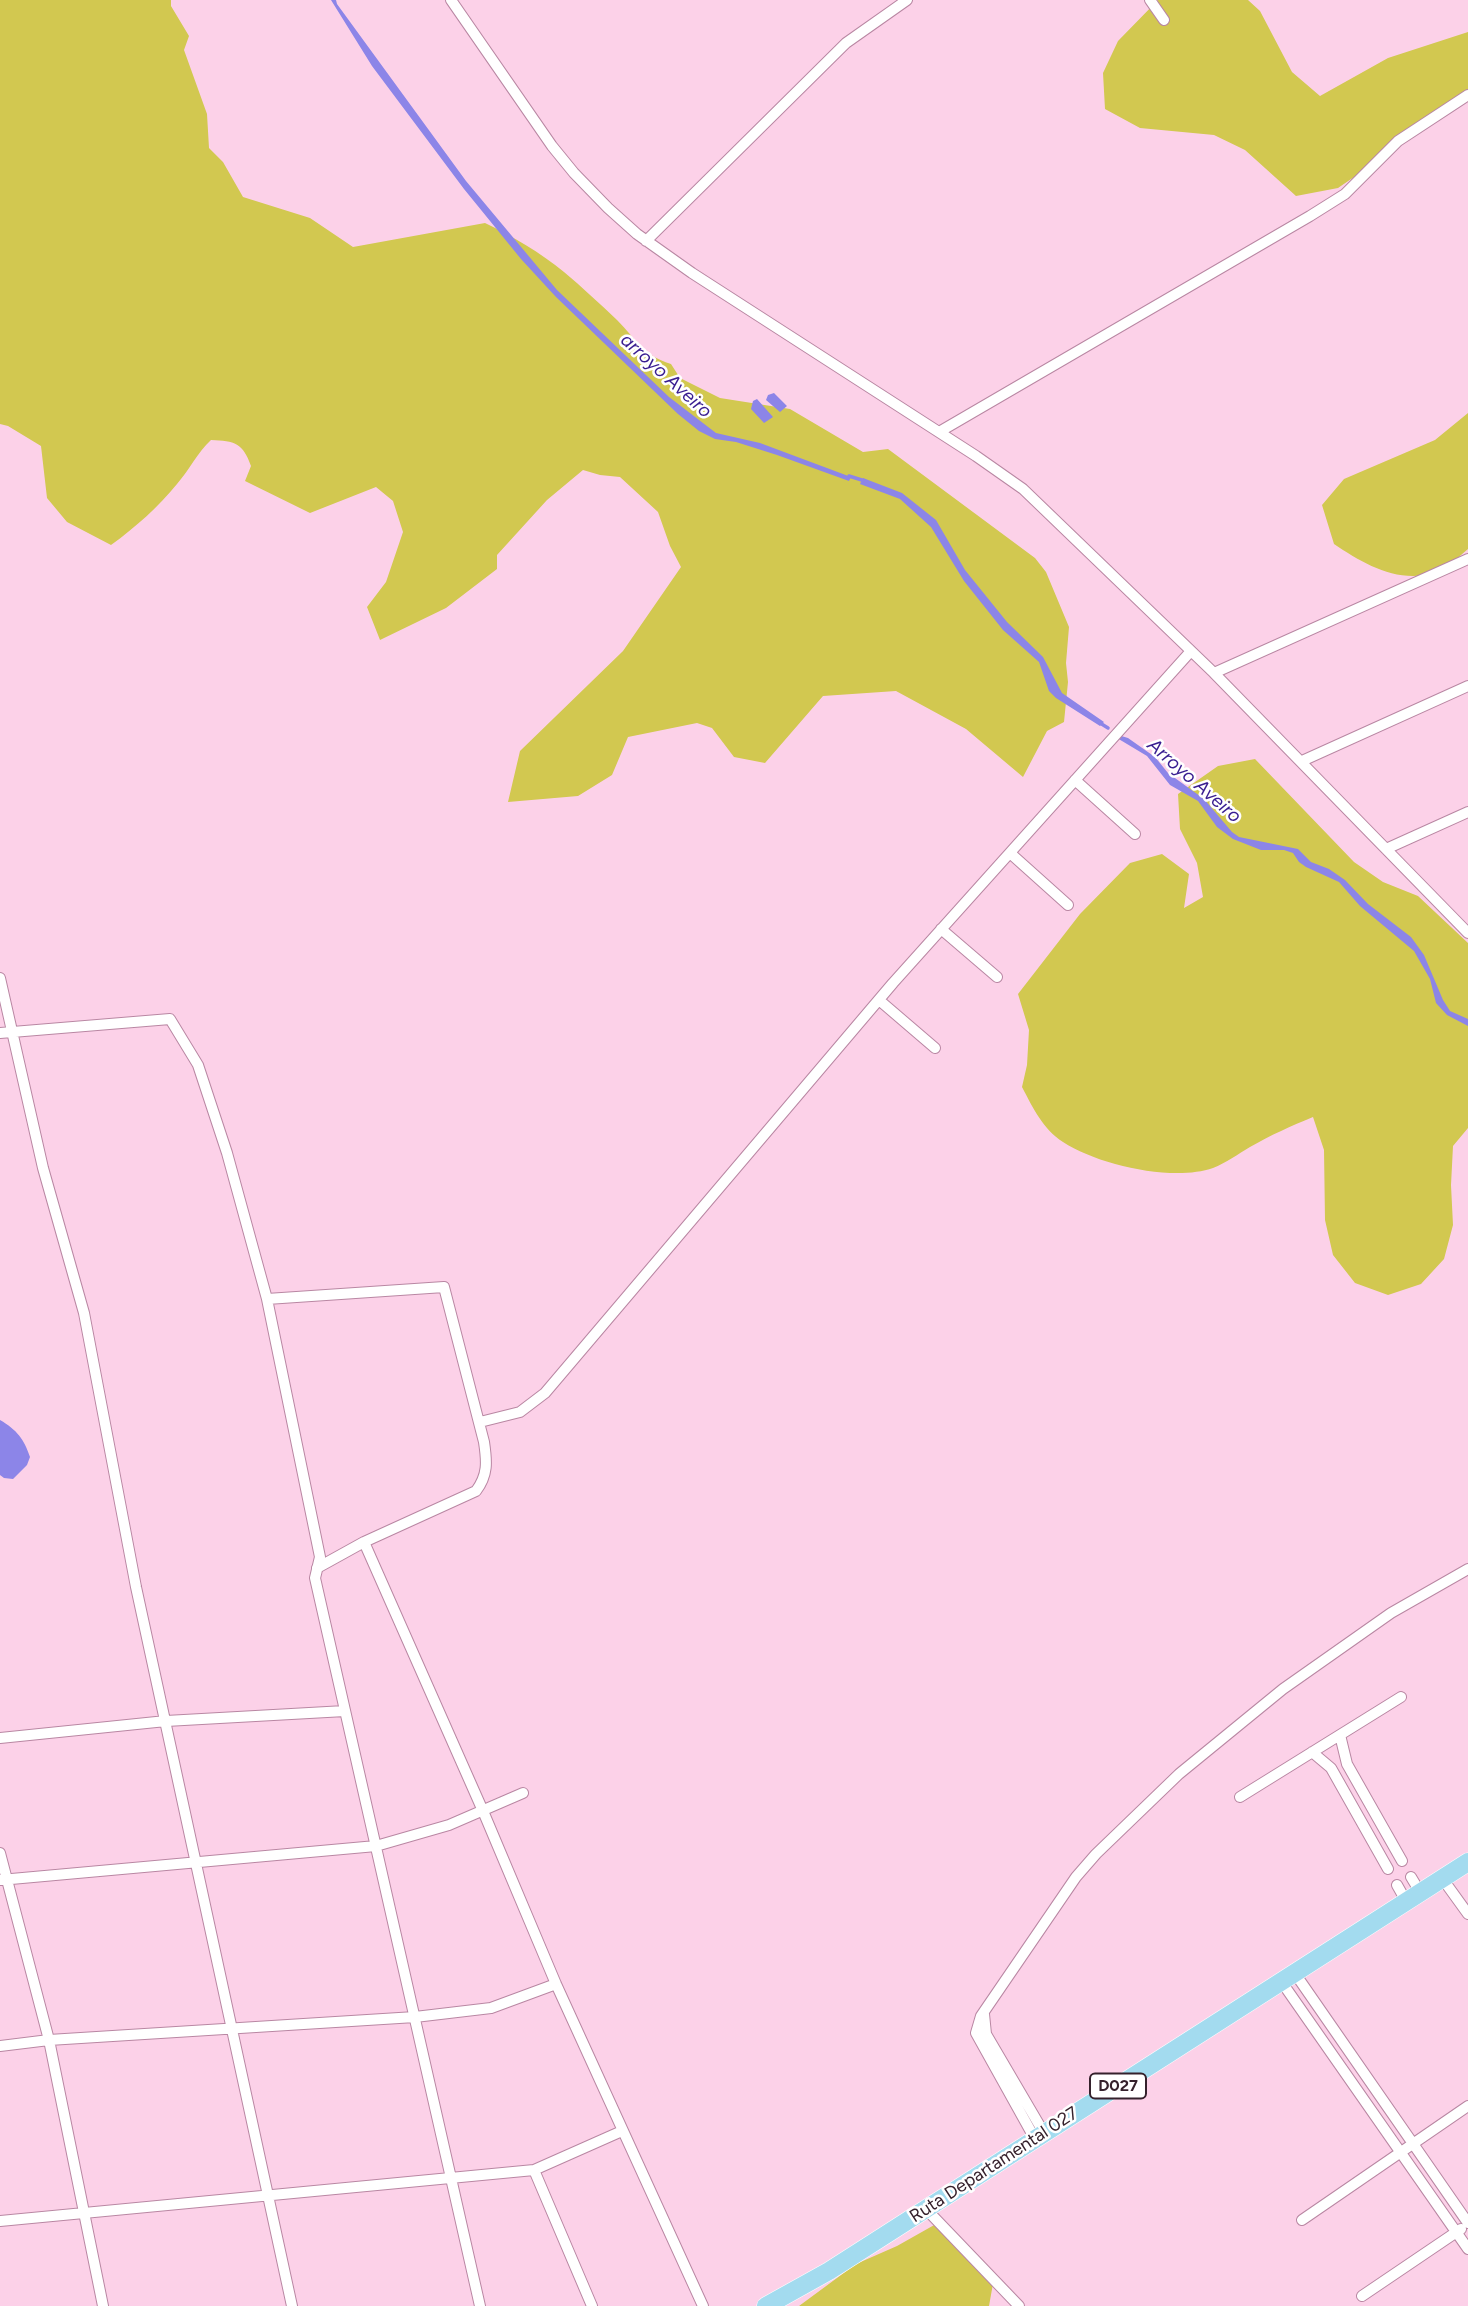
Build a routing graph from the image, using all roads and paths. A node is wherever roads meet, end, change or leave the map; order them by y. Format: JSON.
{"nodes":[{"id":1,"x":450,"y":0,"type":"edge"},
{"id":2,"x":906,"y":0,"type":"edge"},
{"id":3,"x":1150,"y":0,"type":"edge"},
{"id":4,"x":1164,"y":20,"type":"dead end"},
{"id":5,"x":1468,"y":95,"type":"edge"},
{"id":6,"x":646,"y":241,"type":"junction"},
{"id":7,"x":939,"y":432,"type":"junction"},
{"id":8,"x":1468,"y":559,"type":"edge"},
{"id":9,"x":1191,"y":651,"type":"junction"},
{"id":10,"x":1214,"y":673,"type":"junction"},
{"id":11,"x":1468,"y":686,"type":"edge"},
{"id":12,"x":1302,"y":761,"type":"junction"},
{"id":13,"x":1075,"y":780,"type":"junction"},
{"id":14,"x":1468,"y":812,"type":"edge"},
{"id":15,"x":1135,"y":834,"type":"dead end"},
{"id":16,"x":1386,"y":849,"type":"junction"},
{"id":17,"x":1010,"y":853,"type":"junction"},
{"id":18,"x":1068,"y":905,"type":"dead end"},
{"id":19,"x":941,"y":929,"type":"junction"},
{"id":20,"x":1468,"y":933,"type":"edge"},
{"id":21,"x":997,"y":977,"type":"dead end"},
{"id":22,"x":0,"y":978,"type":"edge"},
{"id":23,"x":879,"y":1000,"type":"junction"},
{"id":24,"x":12,"y":1032,"type":"junction"},
{"id":25,"x":0,"y":1033,"type":"edge"},
{"id":26,"x":935,"y":1048,"type":"dead end"},
{"id":27,"x":267,"y":1299,"type":"junction"},
{"id":28,"x":480,"y":1422,"type":"junction"},
{"id":29,"x":364,"y":1542,"type":"junction"},
{"id":30,"x":317,"y":1568,"type":"junction"},
{"id":31,"x":1468,"y":1569,"type":"edge"},
{"id":32,"x":1401,"y":1697,"type":"dead end"},
{"id":33,"x":345,"y":1712,"type":"junction"},
{"id":34,"x":166,"y":1721,"type":"junction"},
{"id":35,"x":1340,"y":1735,"type":"junction"},
{"id":36,"x":0,"y":1738,"type":"edge"},
{"id":37,"x":1312,"y":1752,"type":"junction"},
{"id":38,"x":523,"y":1793,"type":"dead end"},
{"id":39,"x":1240,"y":1797,"type":"dead end"},
{"id":40,"x":483,"y":1811,"type":"junction"},
{"id":41,"x":376,"y":1846,"type":"junction"},
{"id":42,"x":0,"y":1853,"type":"edge"},
{"id":43,"x":1402,"y":1861,"type":"dead end"},
{"id":44,"x":197,"y":1862,"type":"junction"},
{"id":45,"x":1468,"y":1862,"type":"edge"},
{"id":46,"x":1388,"y":1868,"type":"dead end"},
{"id":47,"x":1443,"y":1878,"type":"junction"},
{"id":48,"x":3,"y":1880,"type":"edge"},
{"id":49,"x":1397,"y":1885,"type":"dead end"},
{"id":50,"x":1412,"y":1890,"type":"junction"},
{"id":51,"x":1468,"y":1914,"type":"edge"},
{"id":52,"x":1287,"y":1977,"type":"junction"},
{"id":53,"x":556,"y":1984,"type":"junction"},
{"id":54,"x":415,"y":2017,"type":"junction"},
{"id":55,"x":233,"y":2028,"type":"junction"},
{"id":56,"x":49,"y":2040,"type":"junction"},
{"id":57,"x":0,"y":2046,"type":"edge"},
{"id":58,"x":1468,"y":2106,"type":"edge"},
{"id":59,"x":622,"y":2131,"type":"junction"},
{"id":60,"x":1040,"y":2136,"type":"junction"},
{"id":61,"x":1413,"y":2144,"type":"junction"},
{"id":62,"x":1400,"y":2152,"type":"junction"},
{"id":63,"x":534,"y":2170,"type":"junction"},
{"id":64,"x":451,"y":2178,"type":"junction"},
{"id":65,"x":270,"y":2195,"type":"junction"},
{"id":66,"x":926,"y":2209,"type":"junction"},
{"id":67,"x":85,"y":2214,"type":"junction"},
{"id":68,"x":1302,"y":2220,"type":"dead end"},
{"id":69,"x":0,"y":2221,"type":"edge"},
{"id":70,"x":1468,"y":2224,"type":"edge"},
{"id":71,"x":1456,"y":2233,"type":"junction"},
{"id":72,"x":1468,"y":2249,"type":"edge"},
{"id":73,"x":1362,"y":2296,"type":"dead end"},
{"id":74,"x":700,"y":2305,"type":"edge"},
{"id":75,"x":770,"y":2305,"type":"edge"},
{"id":76,"x":103,"y":2306,"type":"edge"},
{"id":77,"x":292,"y":2306,"type":"edge"},
{"id":78,"x":480,"y":2306,"type":"edge"},
{"id":79,"x":593,"y":2306,"type":"edge"},
{"id":80,"x":1020,"y":2306,"type":"edge"}],
"edges":[{"from":1,"to":6,"type":"street"},
{"from":2,"to":6,"type":"street"},
{"from":3,"to":4,"type":"street"},
{"from":5,"to":7,"type":"street"},
{"from":6,"to":7,"type":"street"},
{"from":7,"to":9,"type":"street"},
{"from":8,"to":10,"type":"street"},
{"from":9,"to":10,"type":"street"},
{"from":9,"to":13,"type":"street"},
{"from":10,"to":12,"type":"street"},
{"from":11,"to":12,"type":"street"},
{"from":12,"to":16,"type":"street"},
{"from":13,"to":15,"type":"street"},
{"from":13,"to":17,"type":"street"},
{"from":14,"to":16,"type":"street"},
{"from":16,"to":20,"type":"street"},
{"from":17,"to":18,"type":"street"},
{"from":17,"to":19,"type":"street"},
{"from":19,"to":21,"type":"street"},
{"from":19,"to":23,"type":"street"},
{"from":22,"to":24,"type":"street"},
{"from":23,"to":26,"type":"street"},
{"from":23,"to":28,"type":"street"},
{"from":24,"to":25,"type":"street"},
{"from":24,"to":27,"type":"street"},
{"from":24,"to":34,"type":"street"},
{"from":27,"to":28,"type":"street"},
{"from":27,"to":30,"type":"street"},
{"from":28,"to":29,"type":"street"},
{"from":29,"to":30,"type":"street"},
{"from":29,"to":40,"type":"street"},
{"from":30,"to":33,"type":"street"},
{"from":31,"to":60,"type":"street"},
{"from":32,"to":35,"type":"street"},
{"from":33,"to":34,"type":"street"},
{"from":33,"to":41,"type":"street"},
{"from":34,"to":36,"type":"street"},
{"from":34,"to":44,"type":"street"},
{"from":35,"to":37,"type":"street"},
{"from":35,"to":43,"type":"street"},
{"from":37,"to":39,"type":"street"},
{"from":37,"to":46,"type":"street"},
{"from":38,"to":40,"type":"street"},
{"from":40,"to":41,"type":"street"},
{"from":40,"to":53,"type":"street"},
{"from":41,"to":44,"type":"street"},
{"from":41,"to":54,"type":"street"},
{"from":42,"to":48,"type":"street"},
{"from":44,"to":48,"type":"street"},
{"from":44,"to":55,"type":"street"},
{"from":45,"to":47,"type":"main road","name":"Ruta Departamental 027","number":"D027"},
{"from":47,"to":50,"type":"main road","name":"Ruta Departamental 027","number":"D027"},
{"from":47,"to":51,"type":"street"},
{"from":48,"to":56,"type":"street"},
{"from":49,"to":50,"type":"street"},
{"from":50,"to":52,"type":"main road","name":"Ruta Departamental 027","number":"D027"},
{"from":52,"to":60,"type":"main road","name":"Ruta Departamental 027","number":"D027"},
{"from":52,"to":61,"type":"street"},
{"from":52,"to":62,"type":"street"},
{"from":53,"to":54,"type":"street"},
{"from":53,"to":59,"type":"street"},
{"from":54,"to":55,"type":"street"},
{"from":54,"to":64,"type":"street"},
{"from":55,"to":56,"type":"street"},
{"from":55,"to":65,"type":"street"},
{"from":56,"to":57,"type":"street"},
{"from":56,"to":67,"type":"street"},
{"from":58,"to":61,"type":"street"},
{"from":59,"to":63,"type":"street"},
{"from":59,"to":74,"type":"street"},
{"from":60,"to":66,"type":"main road","name":"Ruta Departamental 027","number":"D027"},
{"from":61,"to":62,"type":"street"},
{"from":61,"to":70,"type":"street"},
{"from":62,"to":68,"type":"street"},
{"from":62,"to":71,"type":"street"},
{"from":63,"to":64,"type":"street"},
{"from":63,"to":79,"type":"street"},
{"from":64,"to":65,"type":"street"},
{"from":64,"to":78,"type":"street"},
{"from":65,"to":67,"type":"street"},
{"from":65,"to":77,"type":"street"},
{"from":66,"to":75,"type":"main road","name":"Ruta Departamental 027","number":"D027"},
{"from":66,"to":80,"type":"street"},
{"from":67,"to":69,"type":"street"},
{"from":67,"to":76,"type":"street"},
{"from":70,"to":71,"type":"street"},
{"from":71,"to":72,"type":"street"},
{"from":71,"to":73,"type":"street"}]}
